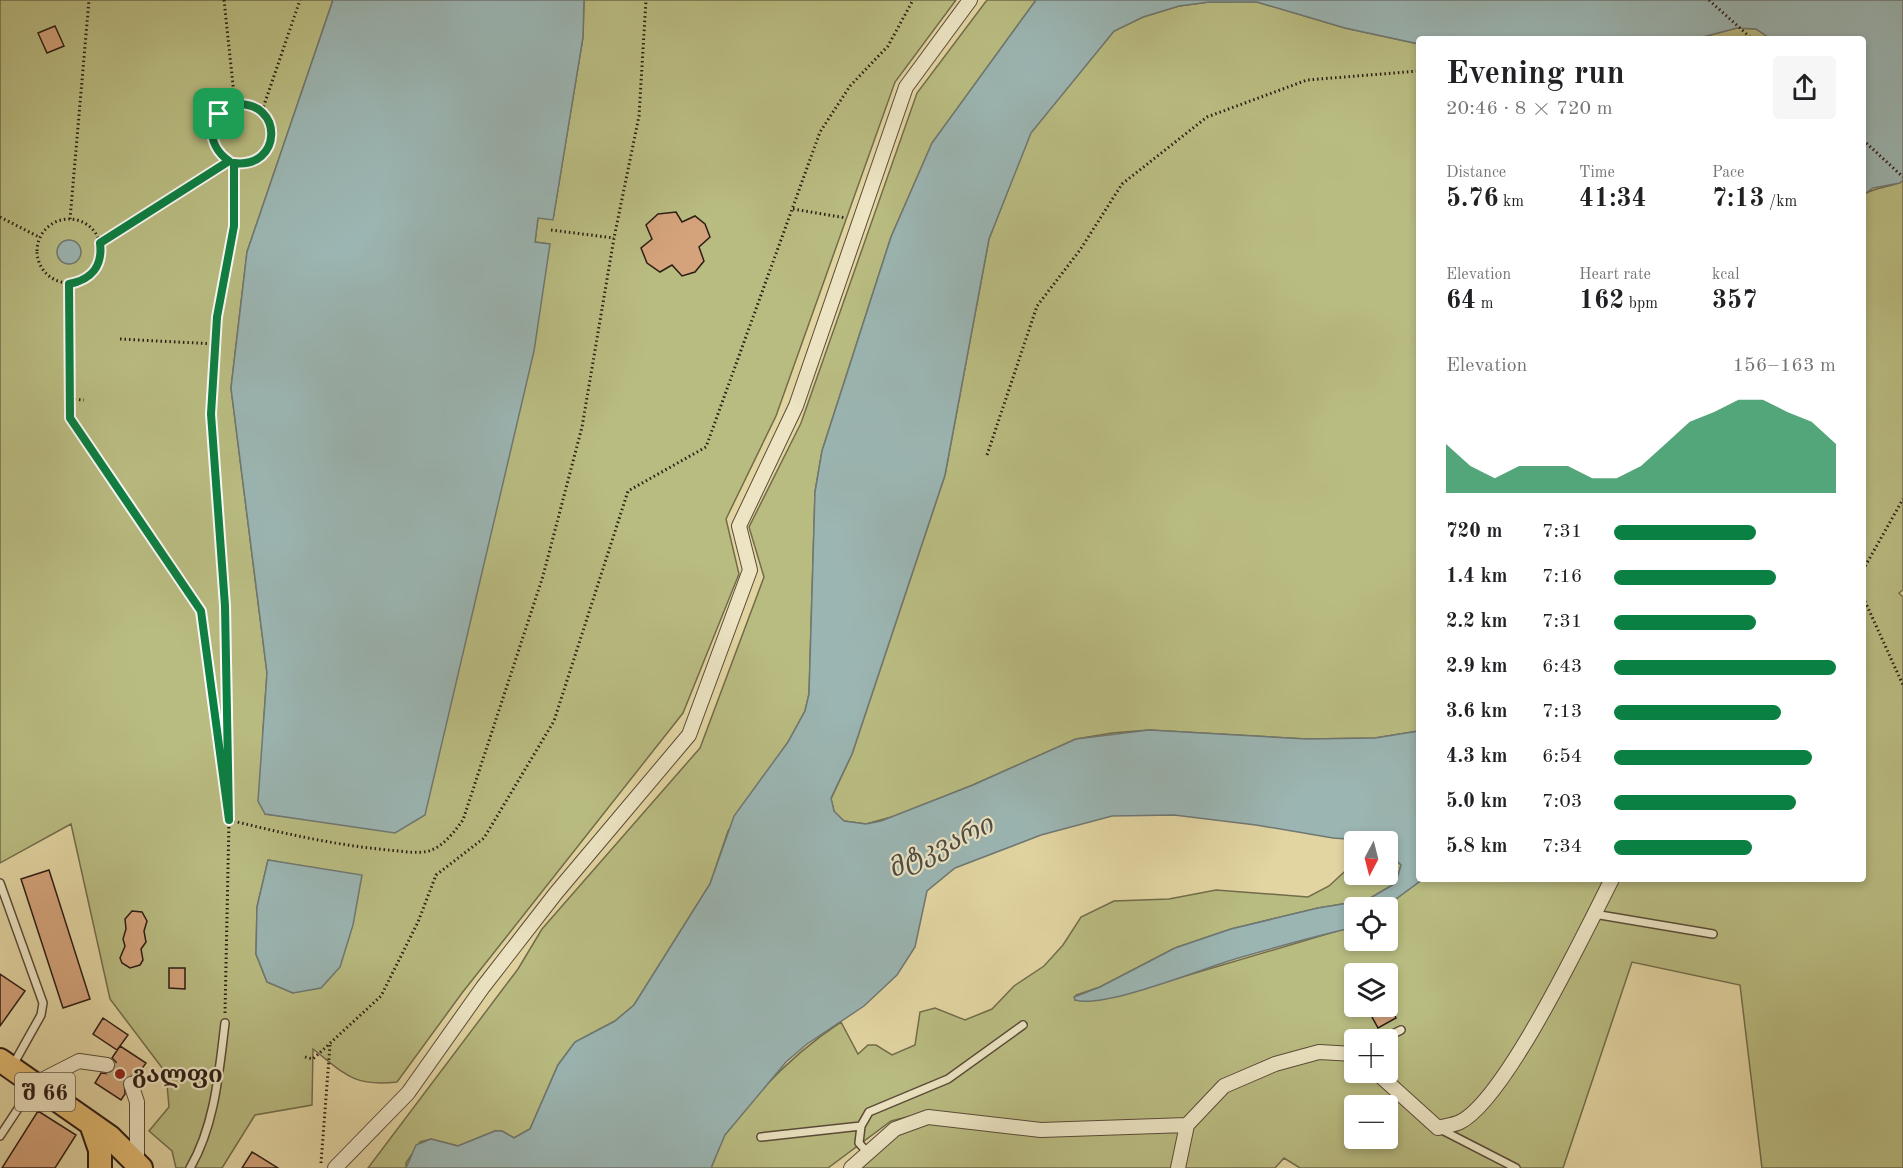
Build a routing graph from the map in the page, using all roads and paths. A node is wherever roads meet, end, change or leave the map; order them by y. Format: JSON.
{"nodes":[{"id":1,"x":89,"y":0,"type":"edge"},
{"id":2,"x":224,"y":0,"type":"edge"},
{"id":3,"x":300,"y":0,"type":"edge"},
{"id":4,"x":646,"y":0,"type":"edge"},
{"id":5,"x":913,"y":0,"type":"edge"},
{"id":6,"x":970,"y":0,"type":"edge"},
{"id":7,"x":1709,"y":0,"type":"edge"},
{"id":8,"x":1748,"y":36,"type":"edge"},
{"id":9,"x":1416,"y":71,"type":"edge"},
{"id":10,"x":235,"y":104,"type":"junction"},
{"id":11,"x":262,"y":111,"type":"junction"},
{"id":12,"x":1866,"y":144,"type":"edge"},
{"id":13,"x":229,"y":161,"type":"junction"},
{"id":14,"x":234,"y":163,"type":"junction"},
{"id":15,"x":1903,"y":177,"type":"edge"},
{"id":16,"x":793,"y":209,"type":"junction"},
{"id":17,"x":0,"y":217,"type":"edge"},
{"id":18,"x":70,"y":219,"type":"junction"},
{"id":19,"x":859,"y":220,"type":"junction"},
{"id":20,"x":551,"y":230,"type":"dead end"},
{"id":21,"x":39,"y":237,"type":"junction"},
{"id":22,"x":614,"y":238,"type":"junction"},
{"id":23,"x":100,"y":243,"type":"junction"},
{"id":24,"x":69,"y":284,"type":"junction"},
{"id":25,"x":120,"y":339,"type":"dead end"},
{"id":26,"x":215,"y":344,"type":"junction"},
{"id":27,"x":69,"y":399,"type":"junction"},
{"id":28,"x":84,"y":400,"type":"dead end"},
{"id":29,"x":987,"y":456,"type":"dead end"},
{"id":30,"x":1903,"y":499,"type":"edge"},
{"id":31,"x":1866,"y":565,"type":"edge"},
{"id":32,"x":1866,"y":604,"type":"edge"},
{"id":33,"x":1903,"y":685,"type":"edge"},
{"id":34,"x":229,"y":820,"type":"junction"},
{"id":35,"x":1610,"y":882,"type":"edge"},
{"id":36,"x":0,"y":883,"type":"edge"},
{"id":37,"x":1594,"y":914,"type":"junction"},
{"id":38,"x":1713,"y":934,"type":"dead end"},
{"id":39,"x":225,"y":1023,"type":"joint"},
{"id":40,"x":1023,"y":1025,"type":"dead end"},
{"id":41,"x":1401,"y":1030,"type":"dead end"},
{"id":42,"x":1398,"y":1032,"type":"edge"},
{"id":43,"x":330,"y":1045,"type":"junction"},
{"id":44,"x":1344,"y":1053,"type":"edge"},
{"id":45,"x":305,"y":1057,"type":"dead end"},
{"id":46,"x":6,"y":1064,"type":"edge"},
{"id":47,"x":107,"y":1065,"type":"tunnel mouth"},
{"id":48,"x":1388,"y":1083,"type":"edge"},
{"id":49,"x":34,"y":1084,"type":"junction"},
{"id":50,"x":131,"y":1084,"type":"tunnel mouth"},
{"id":51,"x":91,"y":1124,"type":"junction"},
{"id":52,"x":1187,"y":1125,"type":"junction"},
{"id":53,"x":861,"y":1126,"type":"junction"},
{"id":54,"x":1438,"y":1128,"type":"junction"},
{"id":55,"x":0,"y":1136,"type":"edge"},
{"id":56,"x":761,"y":1137,"type":"dead end"},
{"id":57,"x":868,"y":1153,"type":"junction"},
{"id":58,"x":139,"y":1165,"type":"edge"},
{"id":59,"x":100,"y":1168,"type":"edge"},
{"id":60,"x":190,"y":1168,"type":"edge"},
{"id":61,"x":320,"y":1168,"type":"edge"},
{"id":62,"x":335,"y":1168,"type":"edge"},
{"id":63,"x":851,"y":1168,"type":"edge"},
{"id":64,"x":1178,"y":1168,"type":"edge"},
{"id":65,"x":1516,"y":1168,"type":"edge"}],
"edges":[{"from":1,"to":18,"type":"path"},
{"from":2,"to":10,"type":"path"},
{"from":3,"to":11,"type":"path"},
{"from":4,"to":22,"type":"path"},
{"from":5,"to":16,"type":"path"},
{"from":6,"to":19,"type":"street"},
{"from":7,"to":8,"type":"path"},
{"from":9,"to":29,"type":"path"},
{"from":10,"to":11,"type":"path"},
{"from":10,"to":13,"type":"path"},
{"from":11,"to":14,"type":"path"},
{"from":12,"to":15,"type":"path"},
{"from":13,"to":14,"type":"path"},
{"from":13,"to":23,"type":"path"},
{"from":14,"to":26,"type":"path"},
{"from":16,"to":19,"type":"path"},
{"from":16,"to":43,"type":"path"},
{"from":17,"to":21,"type":"path"},
{"from":18,"to":21,"type":"path"},
{"from":18,"to":23,"type":"path"},
{"from":19,"to":62,"type":"street"},
{"from":20,"to":22,"type":"path"},
{"from":21,"to":24,"type":"path"},
{"from":22,"to":34,"type":"path"},
{"from":23,"to":24,"type":"path"},
{"from":24,"to":27,"type":"path"},
{"from":25,"to":26,"type":"path"},
{"from":26,"to":34,"type":"path"},
{"from":27,"to":28,"type":"path"},
{"from":27,"to":34,"type":"path"},
{"from":30,"to":31,"type":"path"},
{"from":32,"to":33,"type":"path"},
{"from":34,"to":39,"type":"path"},
{"from":35,"to":37,"type":"street"},
{"from":36,"to":46,"type":"lane"},
{"from":37,"to":38,"type":"lane"},
{"from":37,"to":54,"type":"street"},
{"from":39,"to":60,"type":"lane"},
{"from":40,"to":53,"type":"lane"},
{"from":41,"to":42,"type":"lane"},
{"from":43,"to":45,"type":"path"},
{"from":43,"to":61,"type":"path"},
{"from":44,"to":52,"type":"street"},
{"from":46,"to":49,"type":"main road","number":"შ 66"},
{"from":47,"to":49,"type":"street"},
{"from":48,"to":54,"type":"street"},
{"from":49,"to":51,"type":"main road","number":"შ 66"},
{"from":49,"to":55,"type":"lane"},
{"from":50,"to":58,"type":"street"},
{"from":51,"to":58,"type":"main road","number":"შ 66"},
{"from":51,"to":59,"type":"main road","number":"შ 66"},
{"from":52,"to":57,"type":"street"},
{"from":52,"to":64,"type":"street"},
{"from":53,"to":56,"type":"lane"},
{"from":53,"to":57,"type":"lane"},
{"from":54,"to":65,"type":"lane"},
{"from":57,"to":63,"type":"street"}]}
